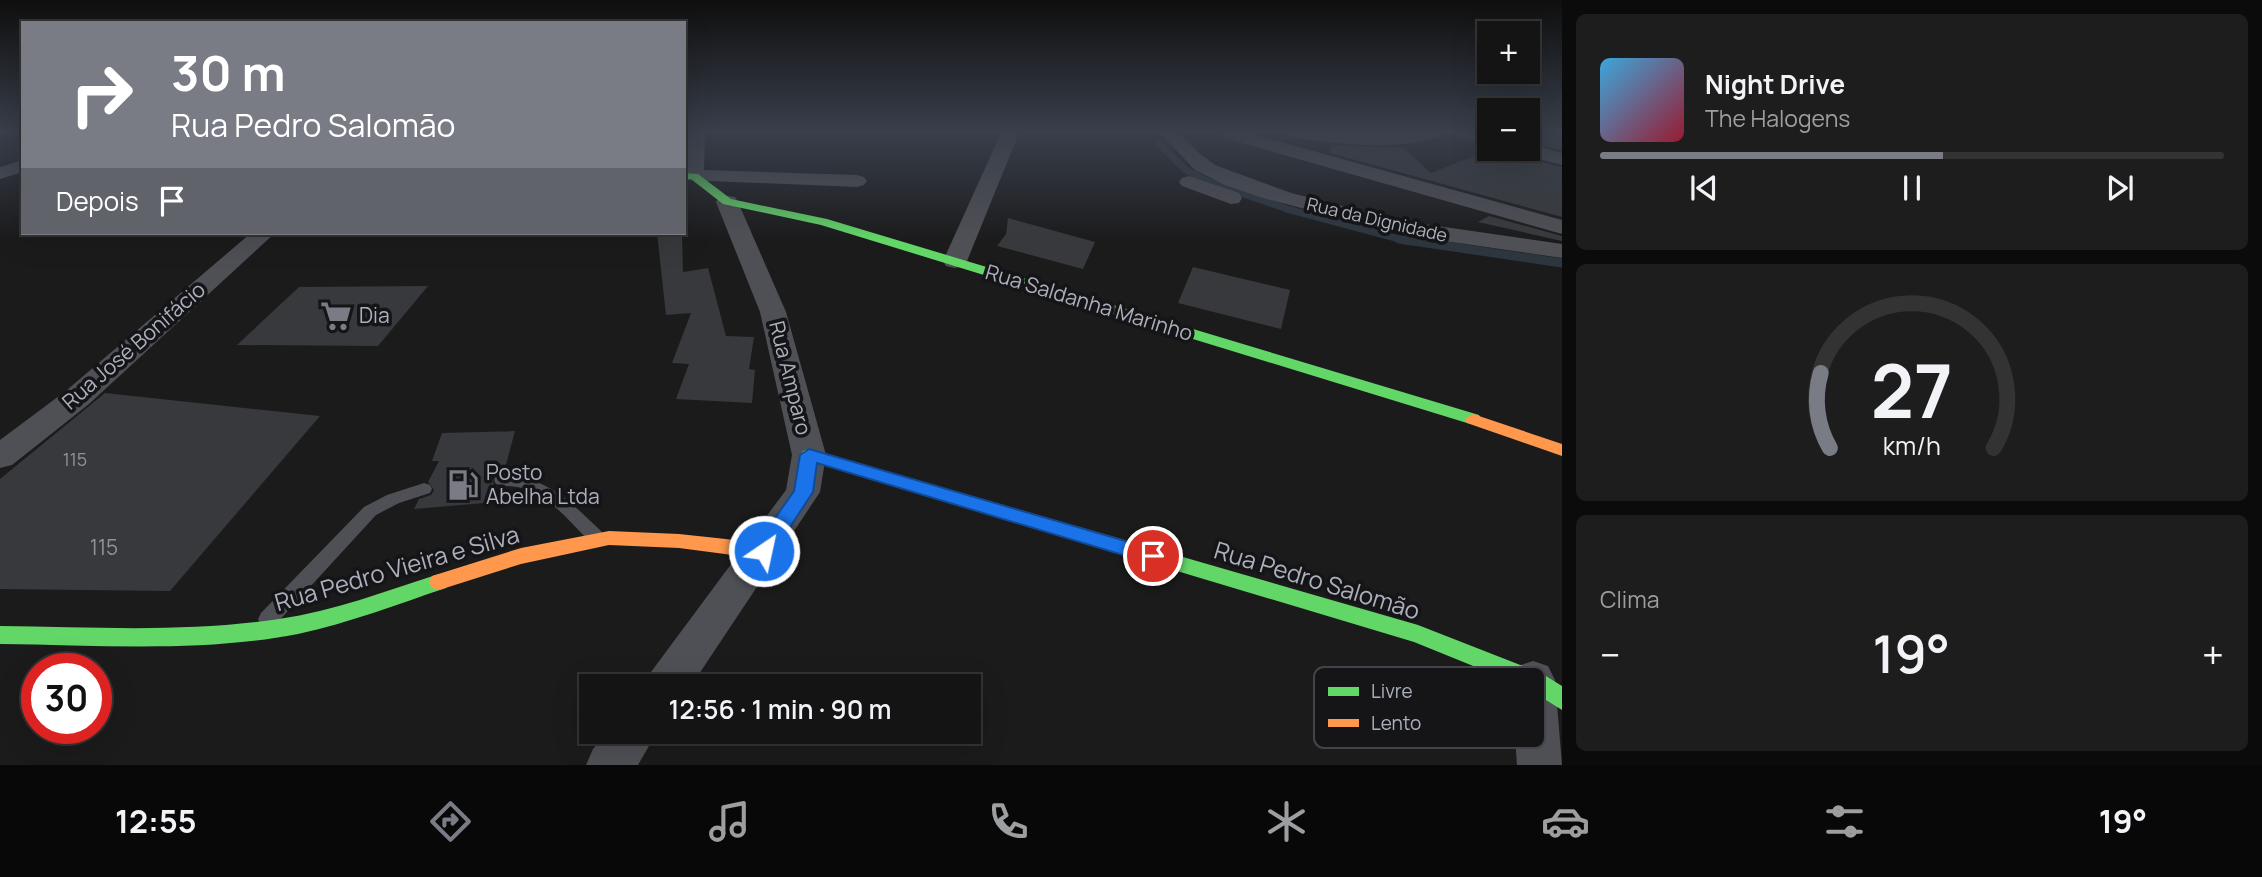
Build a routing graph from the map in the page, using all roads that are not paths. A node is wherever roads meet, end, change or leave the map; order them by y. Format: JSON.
{"nodes":[{"id":1,"x":995,"y":169,"type":"edge"},
{"id":2,"x":1210,"y":169,"type":"edge"},
{"id":3,"x":1354,"y":169,"type":"edge"},
{"id":4,"x":689,"y":176,"type":"edge"},
{"id":5,"x":857,"y":181,"type":"dead end"},
{"id":6,"x":1189,"y":182,"type":"dead end"},
{"id":7,"x":727,"y":202,"type":"junction"},
{"id":8,"x":1295,"y":211,"type":"junction"},
{"id":9,"x":1562,"y":227,"type":"edge"},
{"id":10,"x":262,"y":235,"type":"edge"},
{"id":11,"x":1562,"y":251,"type":"edge"},
{"id":12,"x":955,"y":261,"type":"junction"},
{"id":13,"x":1562,"y":272,"type":"edge"},
{"id":14,"x":1489,"y":424,"type":"junction"},
{"id":15,"x":1562,"y":436,"type":"edge"},
{"id":16,"x":1562,"y":450,"type":"edge"},
{"id":17,"x":809,"y":455,"type":"junction"},
{"id":18,"x":0,"y":457,"type":"edge"},
{"id":19,"x":502,"y":480,"type":"dead end"},
{"id":20,"x":425,"y":489,"type":"dead end"},
{"id":21,"x":600,"y":540,"type":"junction"},
{"id":22,"x":764,"y":551,"type":"junction"},
{"id":23,"x":258,"y":631,"type":"junction"},
{"id":24,"x":0,"y":635,"type":"edge"},
{"id":25,"x":1495,"y":667,"type":"edge"},
{"id":26,"x":675,"y":674,"type":"edge"},
{"id":27,"x":1547,"y":689,"type":"edge"},
{"id":28,"x":1545,"y":714,"type":"edge"},
{"id":29,"x":625,"y":744,"type":"edge"},
{"id":30,"x":610,"y":765,"type":"edge"}],
"edges":[{"from":1,"to":12,"type":"street"},
{"from":2,"to":8,"type":"street","name":"Rua da Dignidade"},
{"from":3,"to":9,"type":"street"},
{"from":4,"to":5,"type":"street"},
{"from":4,"to":7,"type":"street","name":"Rua Saldanha Marinho"},
{"from":6,"to":8,"type":"street"},
{"from":7,"to":12,"type":"street","name":"Rua Saldanha Marinho"},
{"from":7,"to":17,"type":"street","name":"Rua Amparo"},
{"from":8,"to":11,"type":"street","name":"Rua da Dignidade"},
{"from":8,"to":13,"type":"street"},
{"from":10,"to":18,"type":"street","name":"Rua José Bonifácio"},
{"from":12,"to":14,"type":"street","name":"Rua Saldanha Marinho"},
{"from":14,"to":15,"type":"street"},
{"from":14,"to":16,"type":"street"},
{"from":17,"to":22,"type":"street","name":"Rua Amparo"},
{"from":17,"to":25,"type":"street","name":"Rua Pedro Salomão"},
{"from":19,"to":21,"type":"lane"},
{"from":20,"to":23,"type":"lane"},
{"from":21,"to":22,"type":"street","name":"Rua Pedro Vieira e Silva"},
{"from":21,"to":23,"type":"street","name":"Rua Pedro Vieira e Silva"},
{"from":22,"to":26,"type":"street","name":"Rua Amparo"},
{"from":23,"to":24,"type":"street","name":"Rua Pedro Vieira e Silva"},
{"from":27,"to":28,"type":"street"},
{"from":29,"to":30,"type":"street"}]}
